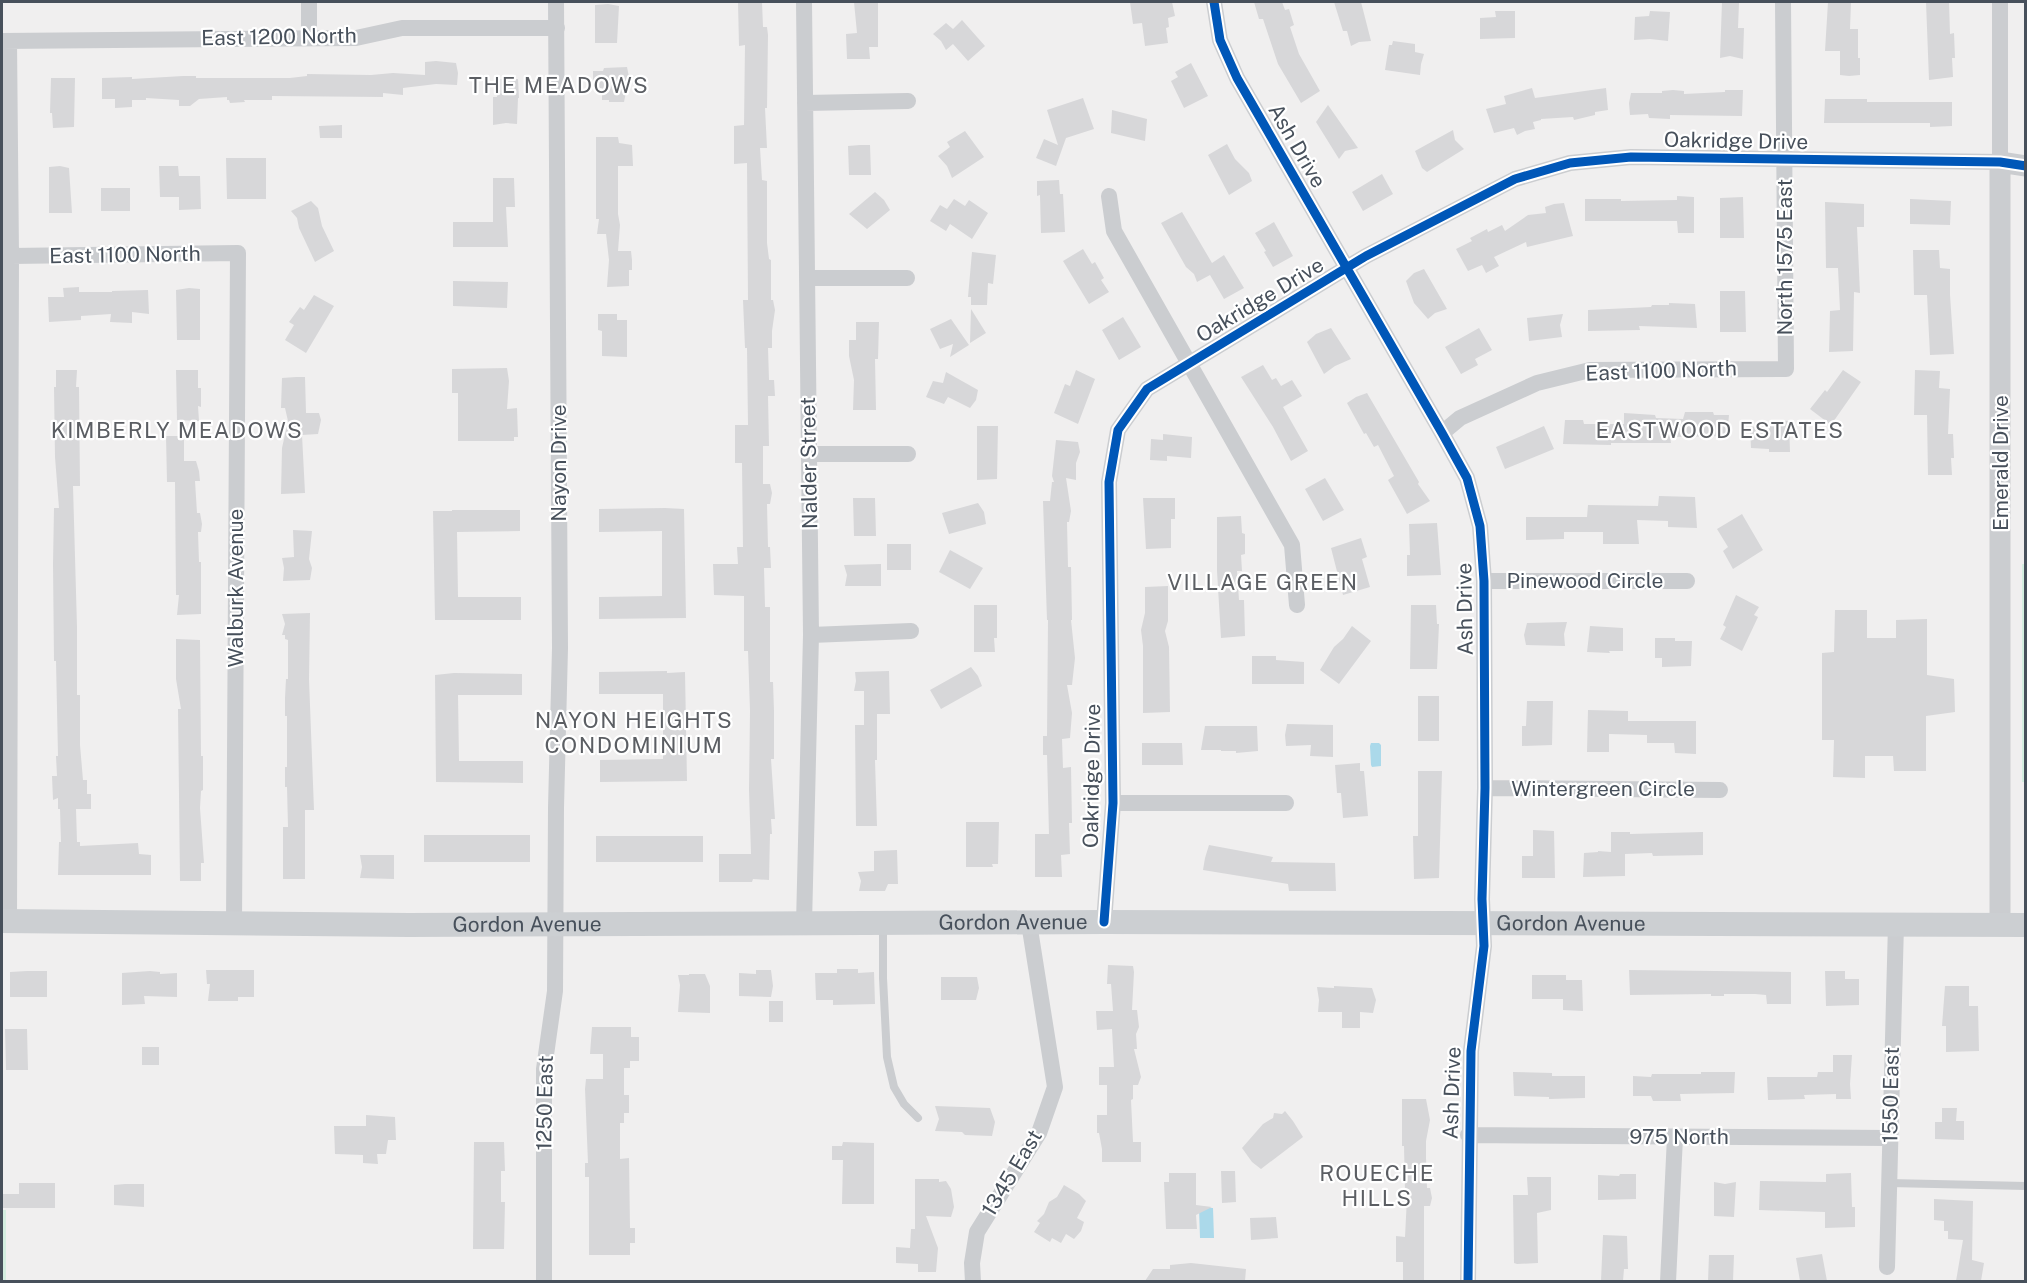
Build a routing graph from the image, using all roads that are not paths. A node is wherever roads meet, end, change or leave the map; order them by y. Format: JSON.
{"nodes":[{"id":1,"x":309,"y":2,"type":"edge"},
{"id":2,"x":556,"y":2,"type":"edge"},
{"id":3,"x":804,"y":2,"type":"edge"},
{"id":4,"x":1214,"y":2,"type":"edge"},
{"id":5,"x":1783,"y":2,"type":"edge"},
{"id":6,"x":2000,"y":2,"type":"edge"},
{"id":7,"x":556,"y":28,"type":"junction"},
{"id":8,"x":309,"y":38,"type":"junction"},
{"id":9,"x":5,"y":41,"type":"edge"},
{"id":10,"x":909,"y":101,"type":"dead end"},
{"id":11,"x":805,"y":103,"type":"junction"},
{"id":12,"x":1784,"y":159,"type":"junction"},
{"id":13,"x":2000,"y":162,"type":"junction"},
{"id":14,"x":2025,"y":166,"type":"edge"},
{"id":15,"x":1109,"y":196,"type":"dead end"},
{"id":16,"x":238,"y":253,"type":"joint"},
{"id":17,"x":11,"y":256,"type":"junction"},
{"id":18,"x":1347,"y":269,"type":"junction"},
{"id":19,"x":807,"y":278,"type":"junction"},
{"id":20,"x":907,"y":278,"type":"dead end"},
{"id":21,"x":1189,"y":364,"type":"junction"},
{"id":22,"x":1786,"y":369,"type":"joint"},
{"id":23,"x":1442,"y":433,"type":"junction"},
{"id":24,"x":809,"y":454,"type":"junction"},
{"id":25,"x":909,"y":454,"type":"dead end"},
{"id":26,"x":1484,"y":581,"type":"junction"},
{"id":27,"x":1687,"y":581,"type":"dead end"},
{"id":28,"x":1297,"y":605,"type":"dead end"},
{"id":29,"x":910,"y":631,"type":"dead end"},
{"id":30,"x":811,"y":634,"type":"junction"},
{"id":31,"x":1485,"y":788,"type":"junction"},
{"id":32,"x":1720,"y":790,"type":"dead end"},
{"id":33,"x":1113,"y":802,"type":"junction"},
{"id":34,"x":1286,"y":803,"type":"dead end"},
{"id":35,"x":5,"y":921,"type":"edge"},
{"id":36,"x":1104,"y":922,"type":"junction"},
{"id":37,"x":883,"y":923,"type":"junction"},
{"id":38,"x":1029,"y":923,"type":"junction"},
{"id":39,"x":234,"y":924,"type":"junction"},
{"id":40,"x":555,"y":924,"type":"junction"},
{"id":41,"x":804,"y":924,"type":"junction"},
{"id":42,"x":1484,"y":924,"type":"junction"},
{"id":43,"x":1896,"y":924,"type":"junction"},
{"id":44,"x":2000,"y":925,"type":"junction"},
{"id":45,"x":2025,"y":925,"type":"edge"},
{"id":46,"x":918,"y":1118,"type":"dead end"},
{"id":47,"x":1468,"y":1135,"type":"junction"},
{"id":48,"x":1675,"y":1137,"type":"junction"},
{"id":49,"x":1890,"y":1138,"type":"junction"},
{"id":50,"x":1889,"y":1183,"type":"junction"},
{"id":51,"x":2025,"y":1186,"type":"edge"},
{"id":52,"x":1887,"y":1267,"type":"dead end"},
{"id":53,"x":544,"y":1281,"type":"edge"},
{"id":54,"x":973,"y":1281,"type":"edge"},
{"id":55,"x":1468,"y":1281,"type":"edge"},
{"id":56,"x":1668,"y":1281,"type":"edge"}],
"edges":[{"from":1,"to":8,"type":"street"},
{"from":2,"to":7,"type":"street","name":"Nayon Drive"},
{"from":3,"to":11,"type":"street","name":"Nalder Street"},
{"from":4,"to":18,"type":"street","name":"Ash Drive"},
{"from":5,"to":12,"type":"street","name":"North 1575 East"},
{"from":6,"to":13,"type":"street","name":"Emerald Drive"},
{"from":7,"to":8,"type":"street","name":"East 1200 North"},
{"from":7,"to":40,"type":"street","name":"Nayon Drive"},
{"from":8,"to":9,"type":"street","name":"East 1200 North"},
{"from":9,"to":17,"type":"street"},
{"from":10,"to":11,"type":"street"},
{"from":11,"to":19,"type":"street","name":"Nalder Street"},
{"from":12,"to":13,"type":"street","name":"Oakridge Drive"},
{"from":12,"to":18,"type":"street","name":"Oakridge Drive"},
{"from":12,"to":22,"type":"street","name":"North 1575 East"},
{"from":13,"to":14,"type":"street","name":"Oakridge Drive"},
{"from":13,"to":44,"type":"street","name":"Emerald Drive"},
{"from":15,"to":21,"type":"street"},
{"from":16,"to":17,"type":"street","name":"East 1100 North"},
{"from":16,"to":39,"type":"street","name":"Walburk Avenue"},
{"from":17,"to":35,"type":"street"},
{"from":18,"to":21,"type":"street","name":"Oakridge Drive"},
{"from":18,"to":23,"type":"street","name":"Ash Drive"},
{"from":19,"to":20,"type":"street"},
{"from":19,"to":24,"type":"street","name":"Nalder Street"},
{"from":21,"to":28,"type":"street"},
{"from":21,"to":33,"type":"street","name":"Oakridge Drive"},
{"from":22,"to":23,"type":"street","name":"East 1100 North"},
{"from":23,"to":26,"type":"street","name":"Ash Drive"},
{"from":24,"to":25,"type":"street"},
{"from":24,"to":30,"type":"street","name":"Nalder Street"},
{"from":26,"to":27,"type":"street","name":"Pinewood Circle"},
{"from":26,"to":31,"type":"street","name":"Ash Drive"},
{"from":29,"to":30,"type":"street"},
{"from":30,"to":41,"type":"street","name":"Nalder Street"},
{"from":31,"to":32,"type":"street","name":"Wintergreen Circle"},
{"from":31,"to":42,"type":"street","name":"Ash Drive"},
{"from":33,"to":34,"type":"street"},
{"from":33,"to":36,"type":"street","name":"Oakridge Drive"},
{"from":35,"to":39,"type":"main road","name":"Gordon Avenue"},
{"from":36,"to":38,"type":"main road","name":"Gordon Avenue"},
{"from":36,"to":42,"type":"main road","name":"Gordon Avenue"},
{"from":37,"to":38,"type":"main road","name":"Gordon Avenue"},
{"from":37,"to":41,"type":"main road","name":"Gordon Avenue"},
{"from":37,"to":46,"type":"lane"},
{"from":38,"to":54,"type":"street","name":"1345 East"},
{"from":39,"to":40,"type":"main road","name":"Gordon Avenue"},
{"from":40,"to":41,"type":"main road","name":"Gordon Avenue"},
{"from":40,"to":53,"type":"street","name":"1250 East"},
{"from":42,"to":43,"type":"main road","name":"Gordon Avenue"},
{"from":42,"to":47,"type":"street","name":"Ash Drive"},
{"from":43,"to":44,"type":"main road","name":"Gordon Avenue"},
{"from":43,"to":49,"type":"street","name":"1550 East"},
{"from":44,"to":45,"type":"main road","name":"Gordon Avenue"},
{"from":47,"to":48,"type":"street","name":"975 North"},
{"from":47,"to":55,"type":"street","name":"Ash Drive"},
{"from":48,"to":49,"type":"street","name":"975 North"},
{"from":48,"to":56,"type":"street"},
{"from":49,"to":50,"type":"street","name":"1550 East"},
{"from":50,"to":51,"type":"lane"},
{"from":50,"to":52,"type":"street","name":"1550 East"}]}
